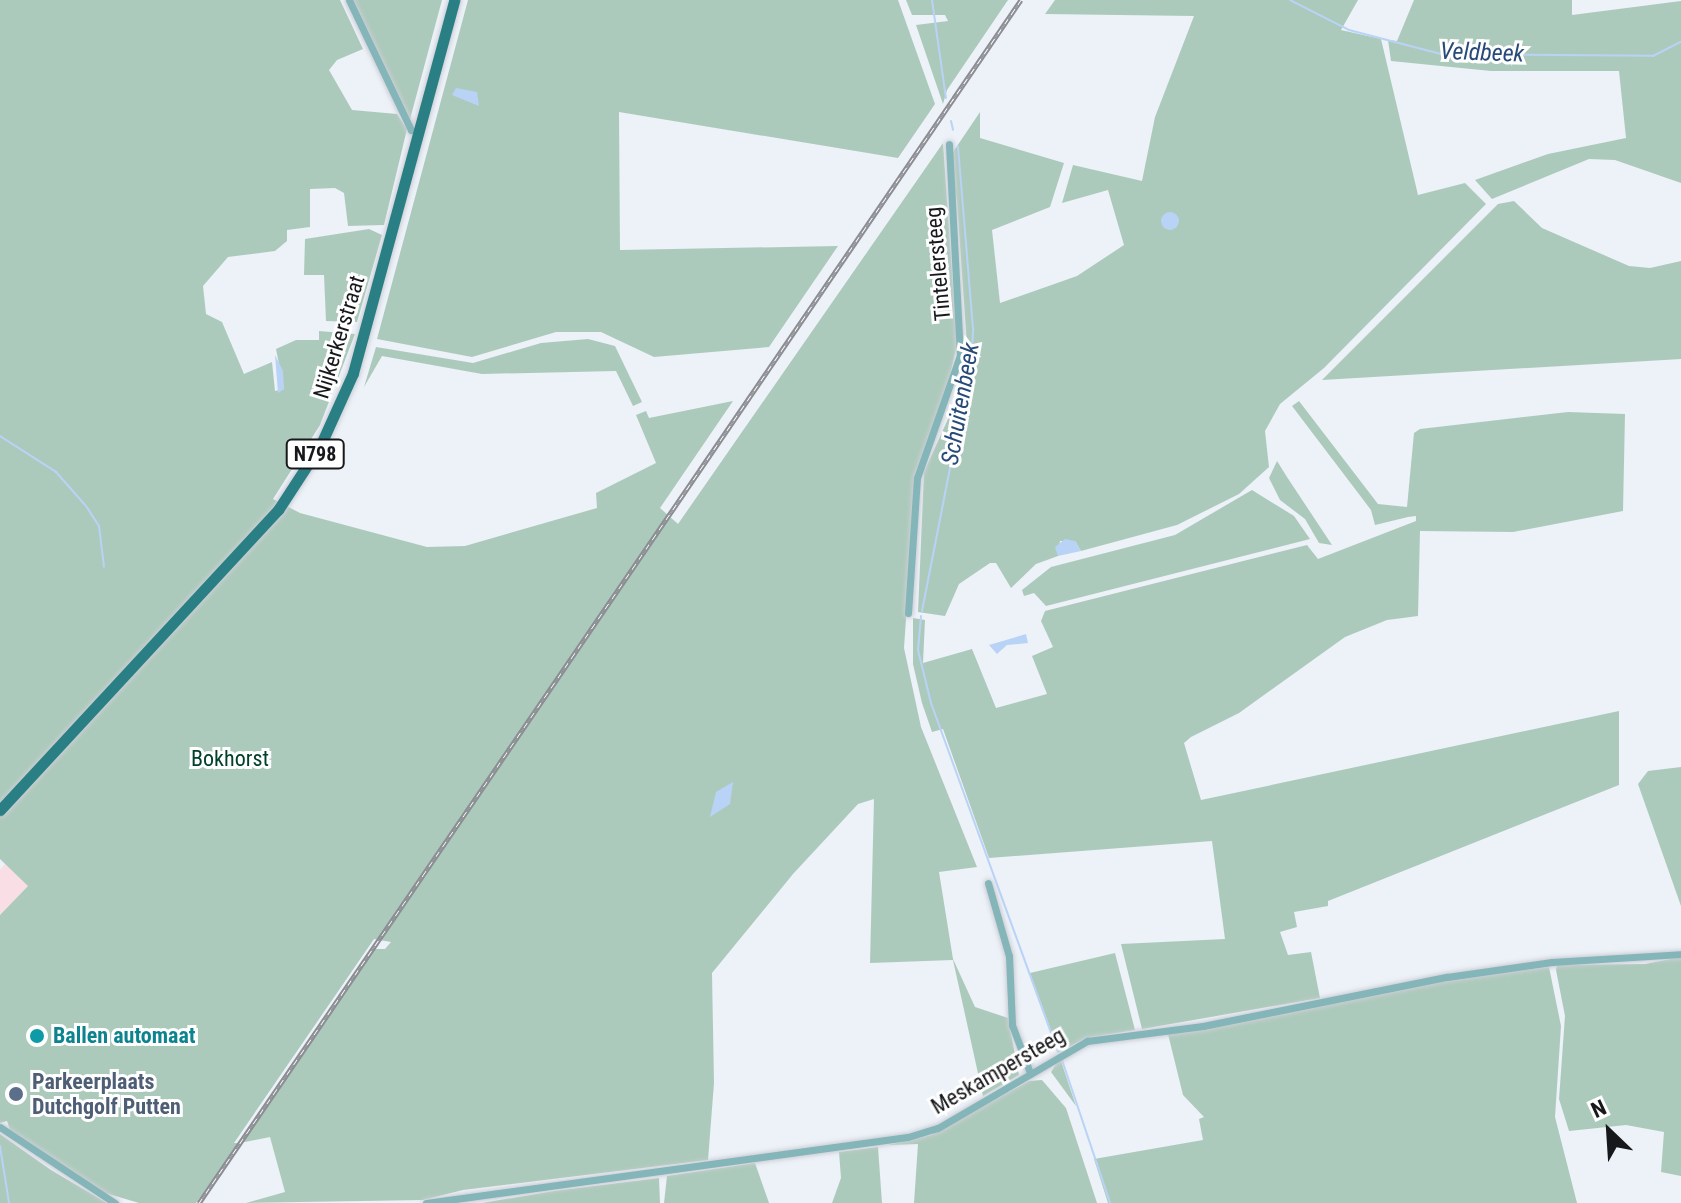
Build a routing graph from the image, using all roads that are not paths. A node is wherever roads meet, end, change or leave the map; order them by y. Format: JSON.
{"nodes":[{"id":1,"x":349,"y":0,"type":"edge"},
{"id":2,"x":454,"y":0,"type":"edge"},
{"id":3,"x":418,"y":132,"type":"junction"},
{"id":4,"x":949,"y":144,"type":"dead end"},
{"id":5,"x":908,"y":613,"type":"dead end"},
{"id":6,"x":0,"y":810,"type":"edge"},
{"id":7,"x":988,"y":883,"type":"dead end"},
{"id":8,"x":1681,"y":954,"type":"edge"},
{"id":9,"x":1030,"y":1073,"type":"junction"},
{"id":10,"x":0,"y":1127,"type":"edge"},
{"id":11,"x":115,"y":1203,"type":"edge"},
{"id":12,"x":426,"y":1203,"type":"edge"}],
"edges":[{"from":1,"to":3,"type":"street"},
{"from":2,"to":3,"type":"main road","name":"Nijkerkerstraat","number":"N798"},
{"from":3,"to":6,"type":"main road","name":"Nijkerkerstraat","number":"N798"},
{"from":4,"to":5,"type":"street","name":"Tintelersteeg"},
{"from":7,"to":9,"type":"street"},
{"from":8,"to":9,"type":"street","name":"Meskampersteeg"},
{"from":9,"to":12,"type":"street","name":"Meskampersteeg"},
{"from":10,"to":11,"type":"street"}]}
